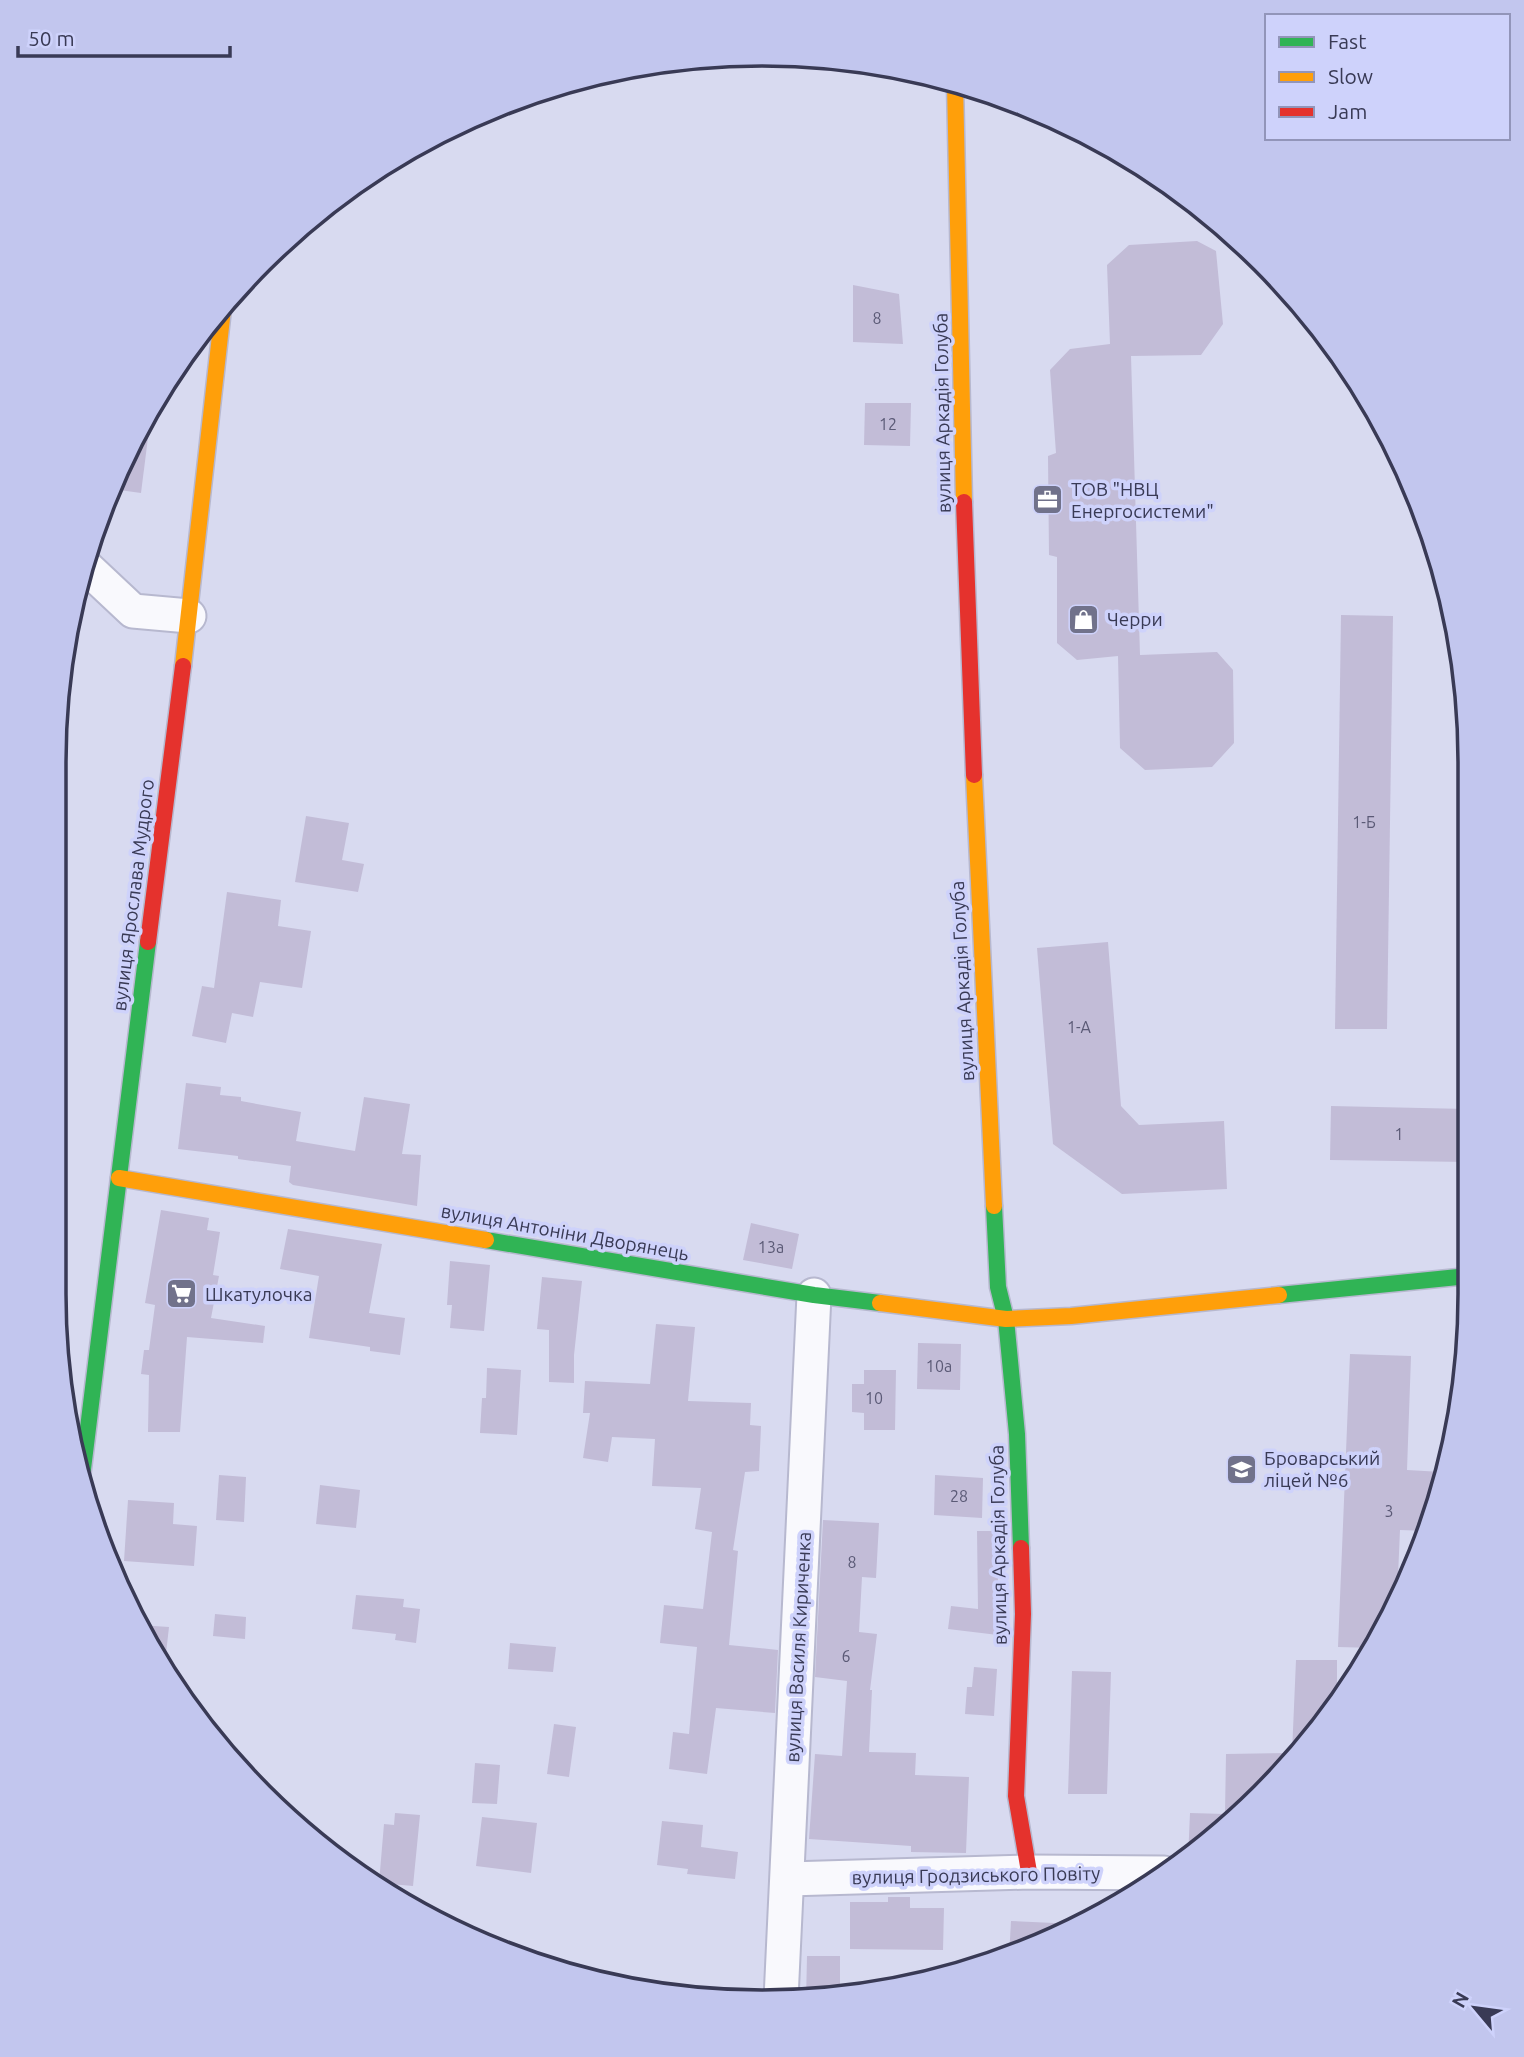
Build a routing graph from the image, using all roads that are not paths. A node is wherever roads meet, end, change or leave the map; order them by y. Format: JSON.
{"nodes":[{"id":1,"x":955,"y":94,"type":"edge"},
{"id":2,"x":221,"y":325,"type":"edge"},
{"id":3,"x":93,"y":573,"type":"edge"},
{"id":4,"x":189,"y":616,"type":"junction"},
{"id":5,"x":118,"y":1178,"type":"junction"},
{"id":6,"x":1458,"y":1277,"type":"edge"},
{"id":7,"x":814,"y":1295,"type":"junction"},
{"id":8,"x":1006,"y":1319,"type":"junction"},
{"id":9,"x":85,"y":1453,"type":"edge"},
{"id":10,"x":1030,"y":1872,"type":"junction"},
{"id":11,"x":1148,"y":1873,"type":"edge"},
{"id":12,"x":788,"y":1880,"type":"junction"},
{"id":13,"x":782,"y":1990,"type":"edge"}],
"edges":[{"from":1,"to":8,"type":"street","name":"вулиця Аркадія Голуба"},
{"from":2,"to":4,"type":"street","name":"вулиця Ярослава Мудрого"},
{"from":3,"to":4,"type":"street"},
{"from":4,"to":5,"type":"street","name":"вулиця Ярослава Мудрого"},
{"from":5,"to":7,"type":"street","name":"вулиця Антоніни Дворянець"},
{"from":5,"to":9,"type":"street","name":"вулиця Ярослава Мудрого"},
{"from":6,"to":8,"type":"street","name":"вулиця Антоніни Дворянець"},
{"from":7,"to":8,"type":"street","name":"вулиця Антоніни Дворянець"},
{"from":7,"to":12,"type":"street","name":"вулиця Василя Кириченка"},
{"from":8,"to":10,"type":"street","name":"вулиця Аркадія Голуба"},
{"from":10,"to":11,"type":"street","name":"вулиця Гродзиського Повіту"},
{"from":10,"to":12,"type":"street","name":"вулиця Гродзиського Повіту"},
{"from":12,"to":13,"type":"street","name":"вулиця Василя Кириченка"}]}
